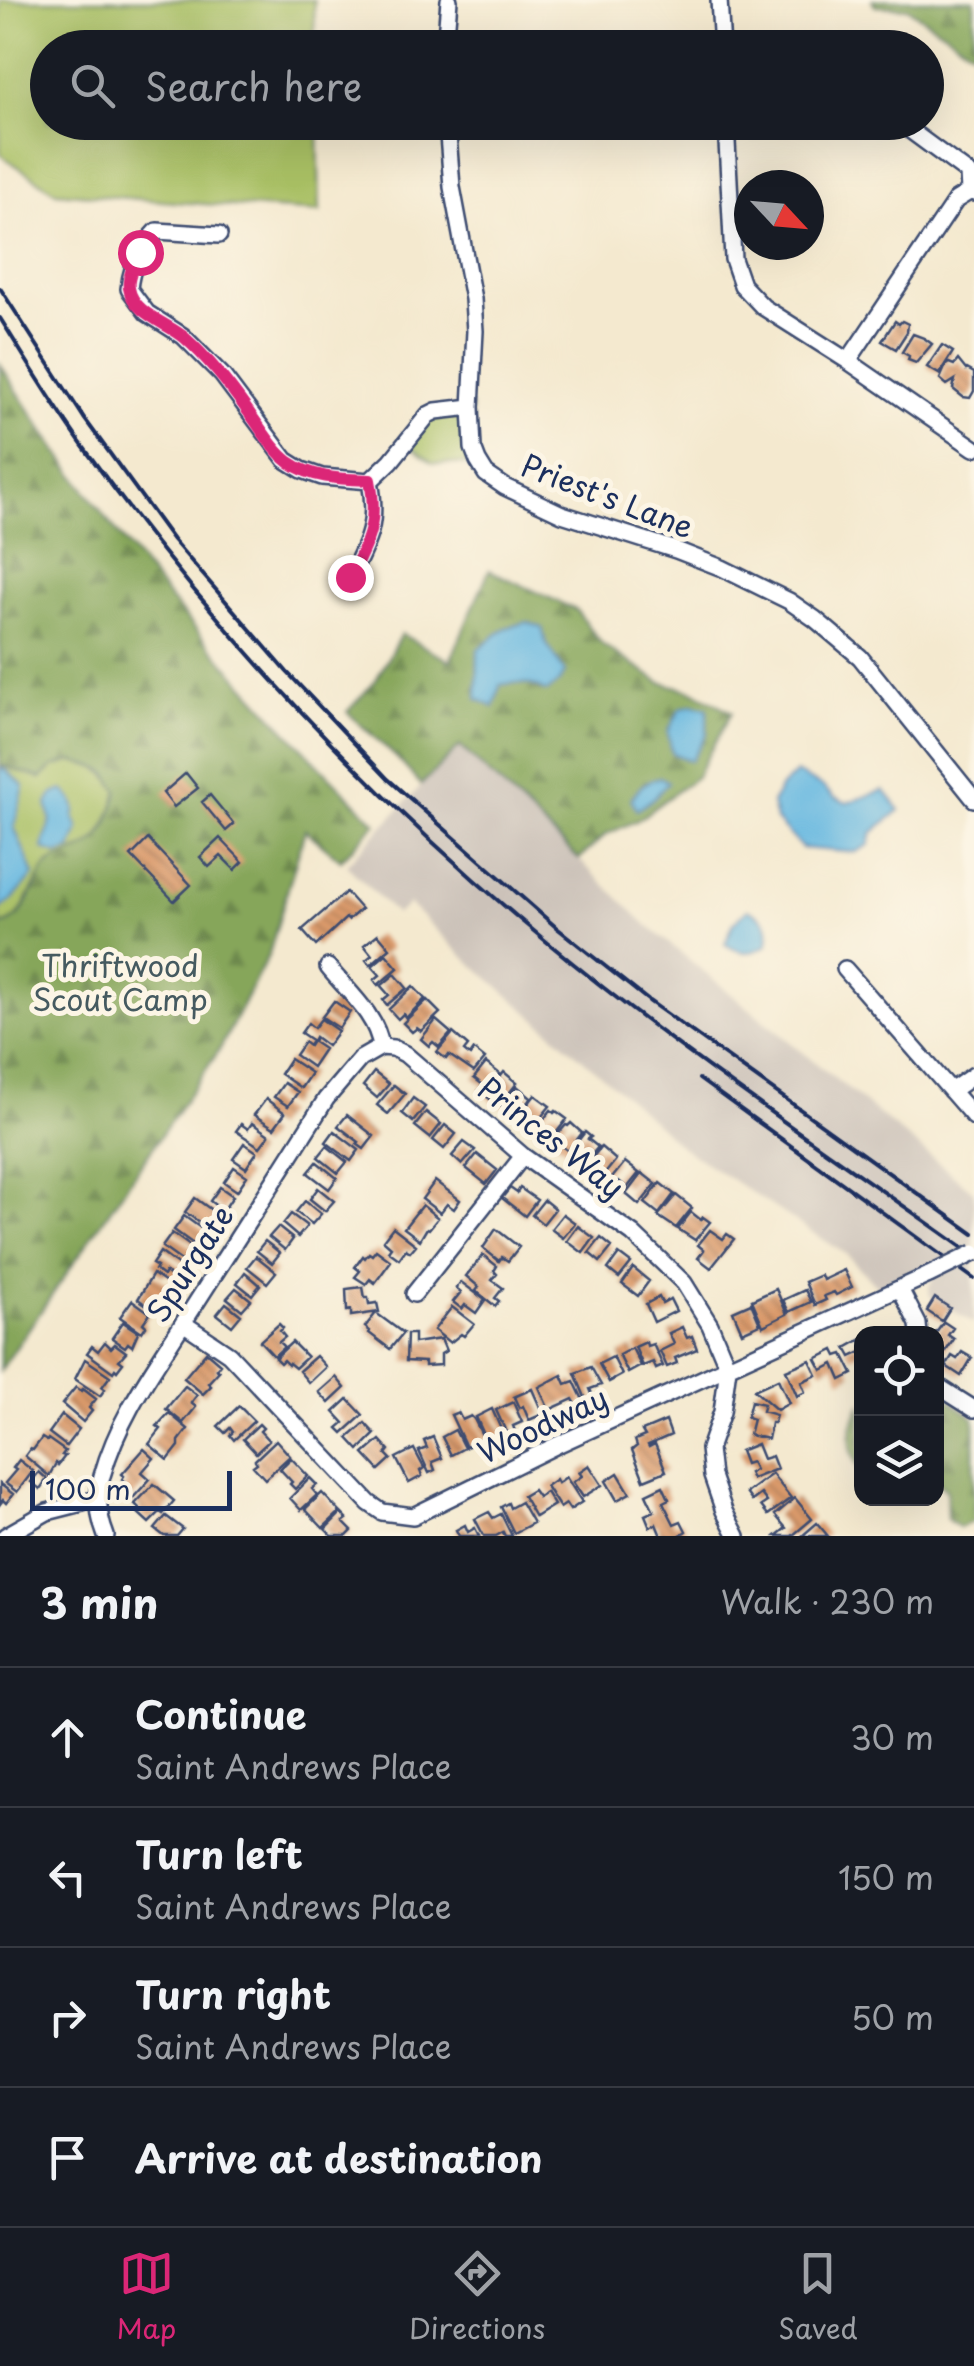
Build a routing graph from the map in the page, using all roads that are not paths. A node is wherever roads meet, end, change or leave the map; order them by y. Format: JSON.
{"nodes":[{"id":1,"x":449,"y":0,"type":"edge"},
{"id":2,"x":719,"y":0,"type":"edge"},
{"id":3,"x":446,"y":30,"type":"edge"},
{"id":4,"x":721,"y":30,"type":"edge"},
{"id":5,"x":449,"y":140,"type":"edge"},
{"id":6,"x":727,"y":140,"type":"edge"},
{"id":7,"x":924,"y":140,"type":"edge"},
{"id":8,"x":972,"y":192,"type":"edge"},
{"id":9,"x":219,"y":235,"type":"dead end"},
{"id":10,"x":848,"y":360,"type":"junction"},
{"id":11,"x":471,"y":407,"type":"junction"},
{"id":12,"x":974,"y":448,"type":"edge"},
{"id":13,"x":370,"y":480,"type":"junction"},
{"id":14,"x":350,"y":577,"type":"dead end"},
{"id":15,"x":974,"y":799,"type":"edge"},
{"id":16,"x":328,"y":967,"type":"dead end"},
{"id":17,"x":844,"y":968,"type":"dead end"},
{"id":18,"x":381,"y":1047,"type":"junction"},
{"id":19,"x":974,"y":1074,"type":"edge"},
{"id":20,"x":951,"y":1091,"type":"junction"},
{"id":21,"x":974,"y":1117,"type":"edge"},
{"id":22,"x":523,"y":1156,"type":"junction"},
{"id":23,"x":974,"y":1253,"type":"edge"},
{"id":24,"x":900,"y":1289,"type":"junction"},
{"id":25,"x":414,"y":1294,"type":"dead end"},
{"id":26,"x":184,"y":1323,"type":"junction"},
{"id":27,"x":918,"y":1326,"type":"edge"},
{"id":28,"x":728,"y":1368,"type":"junction"},
{"id":29,"x":944,"y":1390,"type":"edge"},
{"id":30,"x":974,"y":1409,"type":"edge"},
{"id":31,"x":98,"y":1499,"type":"junction"},
{"id":32,"x":6,"y":1536,"type":"edge"},
{"id":33,"x":106,"y":1536,"type":"edge"},
{"id":34,"x":737,"y":1536,"type":"edge"}],
"edges":[{"from":1,"to":3,"type":"street"},
{"from":2,"to":4,"type":"street"},
{"from":5,"to":11,"type":"street","name":"Priest's Lane"},
{"from":6,"to":10,"type":"street"},
{"from":7,"to":8,"type":"street"},
{"from":8,"to":10,"type":"street"},
{"from":9,"to":13,"type":"street"},
{"from":10,"to":12,"type":"street"},
{"from":11,"to":13,"type":"street"},
{"from":11,"to":15,"type":"street","name":"Priest's Lane"},
{"from":13,"to":14,"type":"street"},
{"from":16,"to":18,"type":"street"},
{"from":17,"to":20,"type":"street"},
{"from":18,"to":22,"type":"street","name":"Princes Way"},
{"from":18,"to":26,"type":"street","name":"Spurgate"},
{"from":19,"to":20,"type":"street"},
{"from":20,"to":21,"type":"street"},
{"from":22,"to":25,"type":"street"},
{"from":22,"to":28,"type":"street","name":"Princes Way"},
{"from":23,"to":24,"type":"street","name":"Woodway","bridge":true},
{"from":24,"to":27,"type":"street"},
{"from":24,"to":28,"type":"street","name":"Woodway"},
{"from":26,"to":28,"type":"street","name":"Woodway"},
{"from":26,"to":31,"type":"street","name":"Spurgate"},
{"from":28,"to":34,"type":"street"},
{"from":29,"to":30,"type":"street"},
{"from":31,"to":32,"type":"street"},
{"from":31,"to":33,"type":"street","name":"Spurgate"}]}
